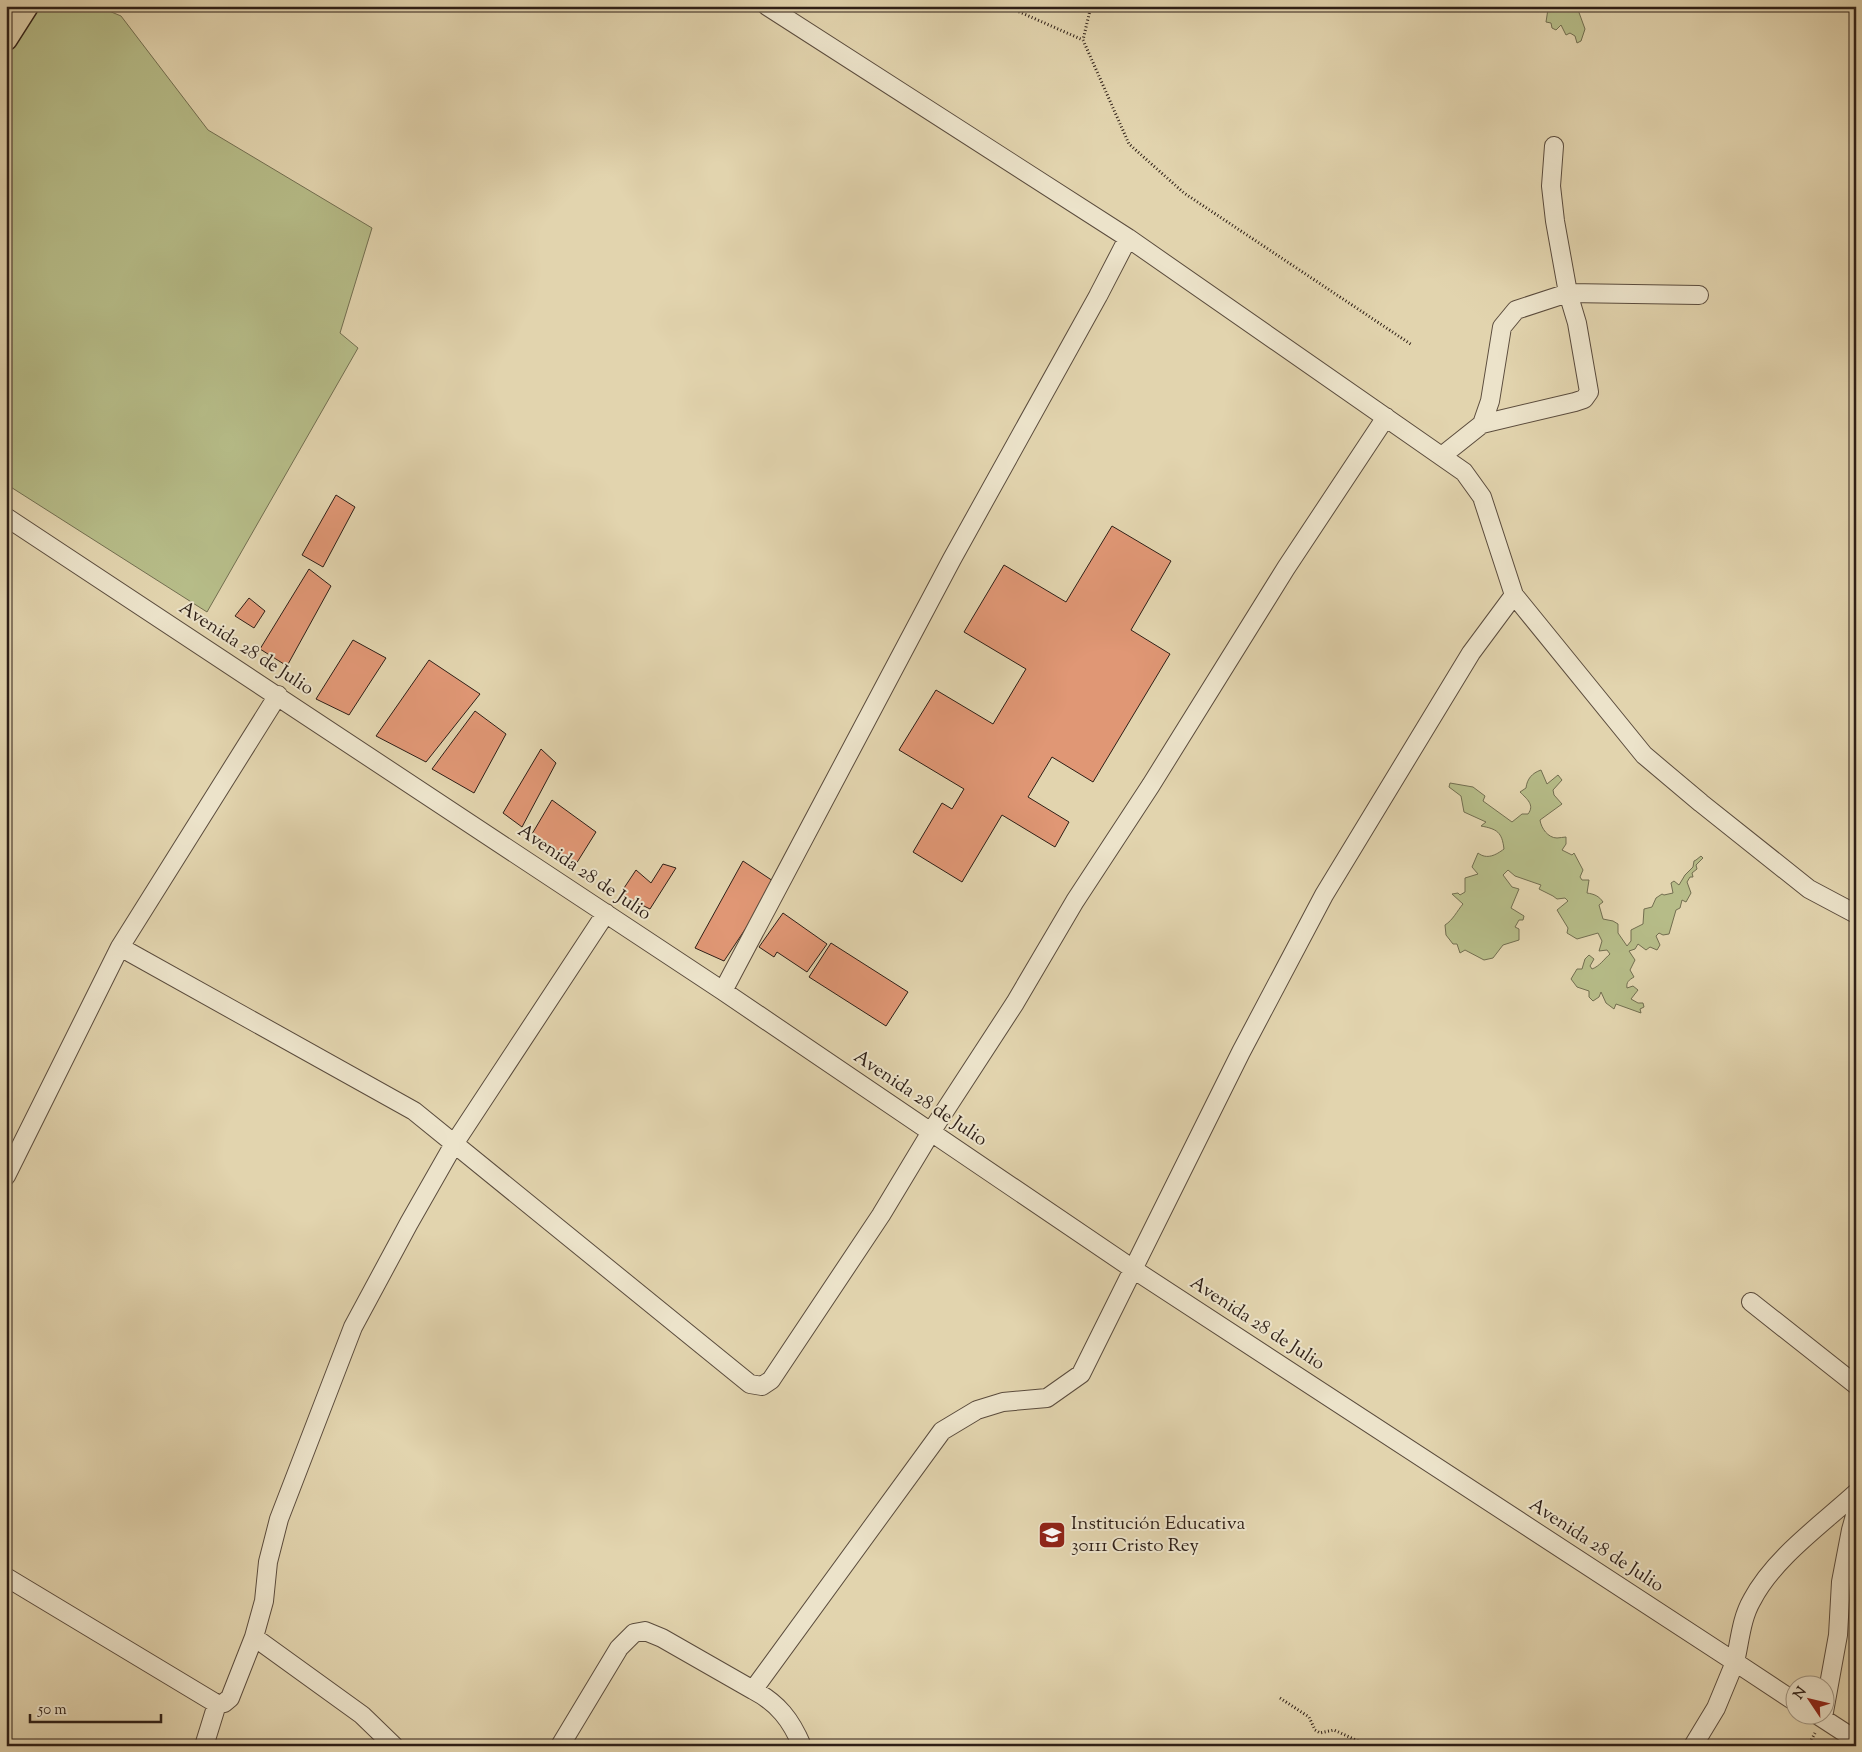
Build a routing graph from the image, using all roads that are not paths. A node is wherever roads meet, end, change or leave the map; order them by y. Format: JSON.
{"nodes":[{"id":1,"x":27,"y":6,"type":"edge"},
{"id":2,"x":767,"y":6,"type":"edge"},
{"id":3,"x":6,"y":38,"type":"edge"},
{"id":4,"x":1554,"y":146,"type":"dead end"},
{"id":5,"x":1128,"y":238,"type":"junction"},
{"id":6,"x":1568,"y":293,"type":"junction"},
{"id":7,"x":1700,"y":295,"type":"dead end"},
{"id":8,"x":1386,"y":417,"type":"junction"},
{"id":9,"x":1482,"y":424,"type":"junction"},
{"id":10,"x":1443,"y":456,"type":"junction"},
{"id":11,"x":6,"y":517,"type":"edge"},
{"id":12,"x":1514,"y":595,"type":"junction"},
{"id":13,"x":278,"y":695,"type":"junction"},
{"id":14,"x":606,"y":913,"type":"junction"},
{"id":15,"x":1856,"y":914,"type":"edge"},
{"id":16,"x":120,"y":947,"type":"junction"},
{"id":17,"x":723,"y":991,"type":"junction"},
{"id":18,"x":931,"y":1132,"type":"junction"},
{"id":19,"x":454,"y":1144,"type":"junction"},
{"id":20,"x":6,"y":1176,"type":"edge"},
{"id":21,"x":1133,"y":1269,"type":"junction"},
{"id":22,"x":1751,"y":1302,"type":"dead end"},
{"id":23,"x":1856,"y":1385,"type":"edge"},
{"id":24,"x":1856,"y":1493,"type":"edge"},
{"id":25,"x":1856,"y":1512,"type":"edge"},
{"id":26,"x":6,"y":1577,"type":"edge"},
{"id":27,"x":254,"y":1636,"type":"junction"},
{"id":28,"x":1735,"y":1662,"type":"junction"},
{"id":29,"x":1830,"y":1674,"type":"edge"},
{"id":30,"x":753,"y":1690,"type":"junction"},
{"id":31,"x":1784,"y":1694,"type":"edge"},
{"id":32,"x":217,"y":1704,"type":"junction"},
{"id":33,"x":1834,"y":1724,"type":"edge"},
{"id":34,"x":1856,"y":1740,"type":"edge"},
{"id":35,"x":204,"y":1746,"type":"edge"},
{"id":36,"x":394,"y":1746,"type":"edge"},
{"id":37,"x":560,"y":1746,"type":"edge"},
{"id":38,"x":802,"y":1746,"type":"edge"},
{"id":39,"x":1693,"y":1746,"type":"edge"}],
"edges":[{"from":1,"to":3,"type":"main road"},
{"from":2,"to":5,"type":"street"},
{"from":4,"to":6,"type":"street"},
{"from":5,"to":8,"type":"street"},
{"from":5,"to":17,"type":"street"},
{"from":6,"to":7,"type":"street"},
{"from":6,"to":9,"type":"street"},
{"from":6,"to":9,"type":"street"},
{"from":8,"to":10,"type":"street"},
{"from":8,"to":18,"type":"street"},
{"from":9,"to":10,"type":"street"},
{"from":10,"to":12,"type":"street"},
{"from":11,"to":13,"type":"street","name":"Avenida 28 de Julio"},
{"from":12,"to":15,"type":"street"},
{"from":12,"to":21,"type":"street"},
{"from":13,"to":14,"type":"street","name":"Avenida 28 de Julio"},
{"from":13,"to":16,"type":"street"},
{"from":14,"to":17,"type":"street","name":"Avenida 28 de Julio"},
{"from":14,"to":19,"type":"street"},
{"from":16,"to":19,"type":"street"},
{"from":16,"to":20,"type":"street"},
{"from":17,"to":18,"type":"street","name":"Avenida 28 de Julio"},
{"from":18,"to":19,"type":"street"},
{"from":18,"to":21,"type":"street","name":"Avenida 28 de Julio"},
{"from":19,"to":27,"type":"street"},
{"from":21,"to":28,"type":"street","name":"Avenida 28 de Julio"},
{"from":21,"to":30,"type":"street"},
{"from":22,"to":23,"type":"street"},
{"from":24,"to":28,"type":"street"},
{"from":25,"to":29,"type":"street"},
{"from":26,"to":32,"type":"street"},
{"from":27,"to":32,"type":"street"},
{"from":27,"to":36,"type":"street"},
{"from":28,"to":31,"type":"street","name":"Avenida 28 de Julio"},
{"from":28,"to":39,"type":"street"},
{"from":30,"to":37,"type":"street"},
{"from":30,"to":38,"type":"street"},
{"from":32,"to":35,"type":"street"},
{"from":33,"to":34,"type":"street"}]}
